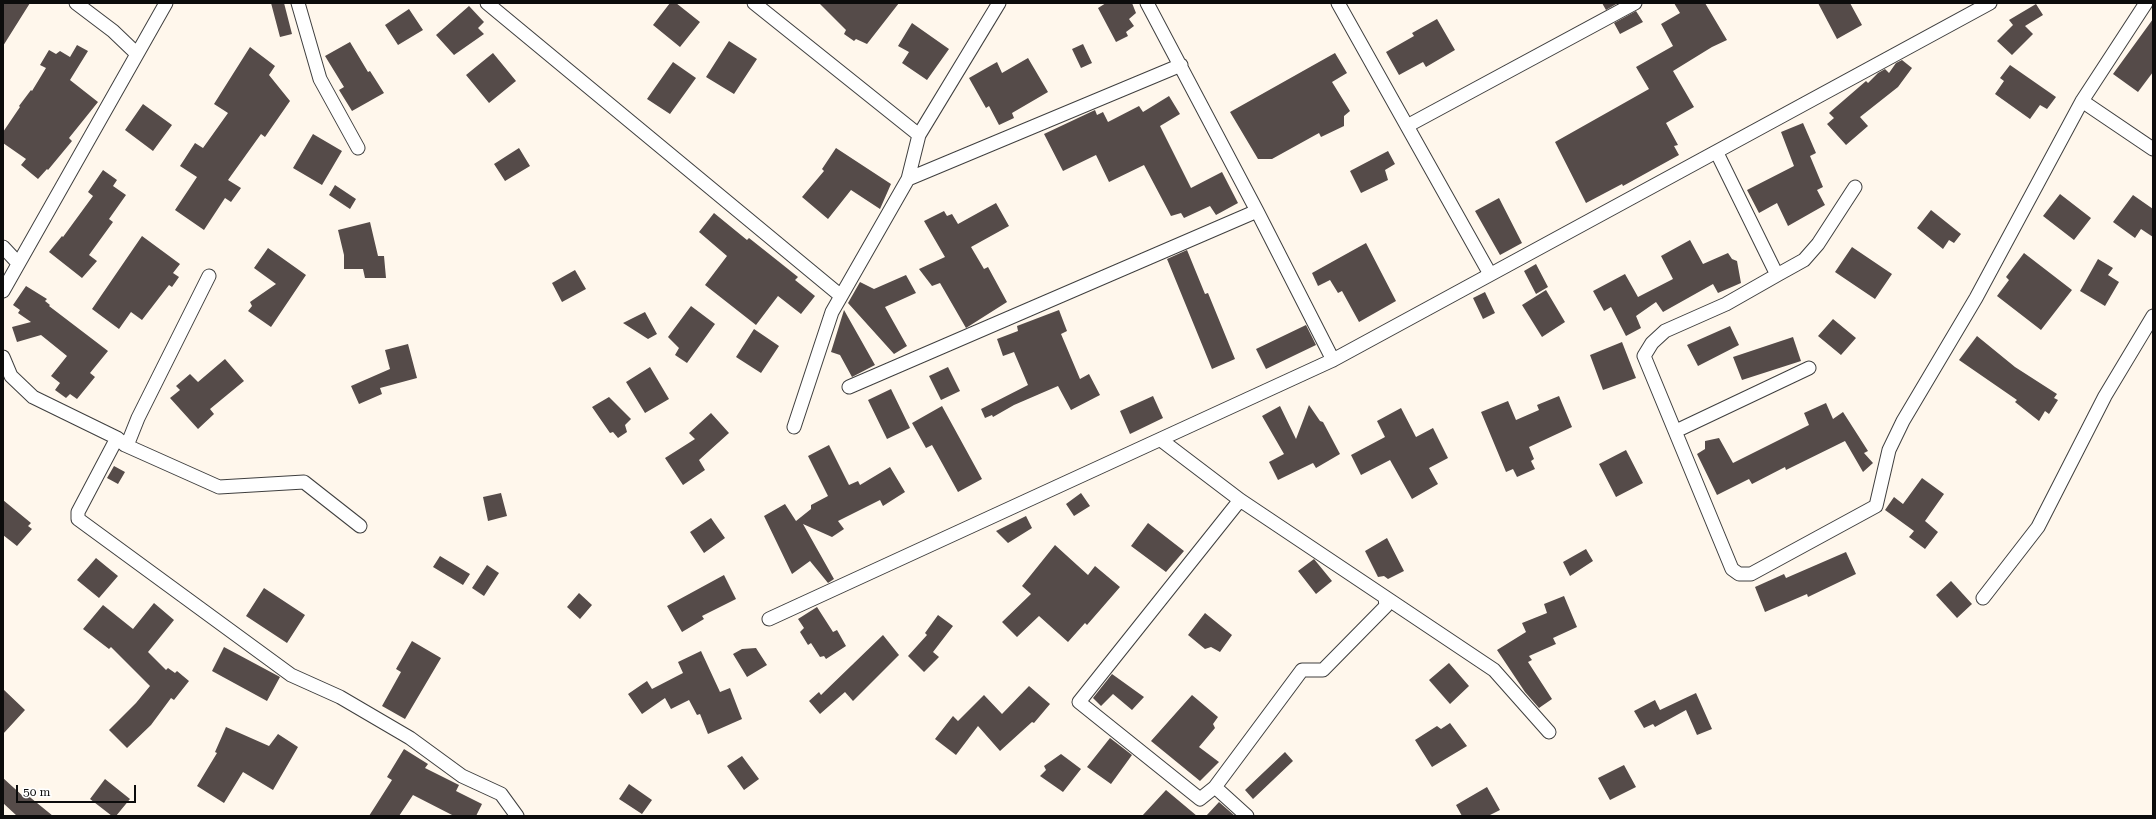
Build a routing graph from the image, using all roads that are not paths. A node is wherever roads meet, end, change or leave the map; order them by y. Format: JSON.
{"nodes":[{"id":1,"x":76,"y":3,"type":"edge"},
{"id":2,"x":166,"y":3,"type":"edge"},
{"id":3,"x":298,"y":3,"type":"edge"},
{"id":4,"x":487,"y":3,"type":"edge"},
{"id":5,"x":754,"y":3,"type":"edge"},
{"id":6,"x":999,"y":3,"type":"edge"},
{"id":7,"x":1147,"y":3,"type":"edge"},
{"id":8,"x":1338,"y":3,"type":"edge"},
{"id":9,"x":1635,"y":3,"type":"edge"},
{"id":10,"x":1990,"y":3,"type":"edge"},
{"id":11,"x":2146,"y":3,"type":"edge"},
{"id":12,"x":138,"y":54,"type":"junction"},
{"id":13,"x":1180,"y":65,"type":"junction"},
{"id":14,"x":2082,"y":102,"type":"junction"},
{"id":15,"x":1407,"y":126,"type":"junction"},
{"id":16,"x":919,"y":135,"type":"junction"},
{"id":17,"x":358,"y":148,"type":"dead end"},
{"id":18,"x":2153,"y":149,"type":"edge"},
{"id":19,"x":1717,"y":153,"type":"junction"},
{"id":20,"x":908,"y":179,"type":"junction"},
{"id":21,"x":1855,"y":187,"type":"dead end"},
{"id":22,"x":1257,"y":211,"type":"junction"},
{"id":23,"x":3,"y":247,"type":"edge"},
{"id":24,"x":18,"y":263,"type":"junction"},
{"id":25,"x":1490,"y":274,"type":"junction"},
{"id":26,"x":1777,"y":275,"type":"junction"},
{"id":27,"x":210,"y":276,"type":"dead end"},
{"id":28,"x":3,"y":291,"type":"edge"},
{"id":29,"x":841,"y":296,"type":"junction"},
{"id":30,"x":2153,"y":316,"type":"edge"},
{"id":31,"x":3,"y":357,"type":"edge"},
{"id":32,"x":1333,"y":360,"type":"junction"},
{"id":33,"x":1809,"y":368,"type":"dead end"},
{"id":34,"x":849,"y":387,"type":"dead end"},
{"id":35,"x":794,"y":428,"type":"dead end"},
{"id":36,"x":1676,"y":431,"type":"junction"},
{"id":37,"x":1161,"y":440,"type":"junction"},
{"id":38,"x":121,"y":441,"type":"junction"},
{"id":39,"x":1240,"y":500,"type":"junction"},
{"id":40,"x":360,"y":526,"type":"dead end"},
{"id":41,"x":1386,"y":598,"type":"junction"},
{"id":42,"x":1983,"y":598,"type":"dead end"},
{"id":43,"x":769,"y":619,"type":"dead end"},
{"id":44,"x":1549,"y":732,"type":"dead end"},
{"id":45,"x":1215,"y":787,"type":"junction"},
{"id":46,"x":517,"y":816,"type":"edge"},
{"id":47,"x":1246,"y":816,"type":"edge"}],
"edges":[{"from":1,"to":12,"type":"street"},
{"from":2,"to":12,"type":"street"},
{"from":3,"to":17,"type":"street"},
{"from":4,"to":29,"type":"street"},
{"from":5,"to":16,"type":"street"},
{"from":6,"to":16,"type":"street"},
{"from":7,"to":13,"type":"street"},
{"from":8,"to":15,"type":"street"},
{"from":9,"to":15,"type":"street"},
{"from":10,"to":19,"type":"street"},
{"from":11,"to":14,"type":"street"},
{"from":12,"to":24,"type":"street"},
{"from":13,"to":20,"type":"street"},
{"from":13,"to":22,"type":"street"},
{"from":14,"to":18,"type":"street"},
{"from":14,"to":36,"type":"street"},
{"from":15,"to":25,"type":"street"},
{"from":16,"to":20,"type":"street"},
{"from":19,"to":25,"type":"street"},
{"from":19,"to":26,"type":"street"},
{"from":20,"to":29,"type":"street"},
{"from":21,"to":26,"type":"street"},
{"from":22,"to":32,"type":"street"},
{"from":22,"to":34,"type":"street"},
{"from":23,"to":24,"type":"street"},
{"from":24,"to":28,"type":"street"},
{"from":25,"to":32,"type":"street"},
{"from":26,"to":36,"type":"street"},
{"from":27,"to":38,"type":"street"},
{"from":29,"to":35,"type":"street"},
{"from":30,"to":42,"type":"street"},
{"from":31,"to":38,"type":"street"},
{"from":32,"to":37,"type":"street"},
{"from":33,"to":36,"type":"street"},
{"from":37,"to":39,"type":"street"},
{"from":37,"to":43,"type":"street"},
{"from":38,"to":40,"type":"street"},
{"from":38,"to":46,"type":"street"},
{"from":39,"to":41,"type":"street"},
{"from":39,"to":45,"type":"street"},
{"from":41,"to":44,"type":"street"},
{"from":41,"to":45,"type":"street"},
{"from":45,"to":47,"type":"street"}]}
